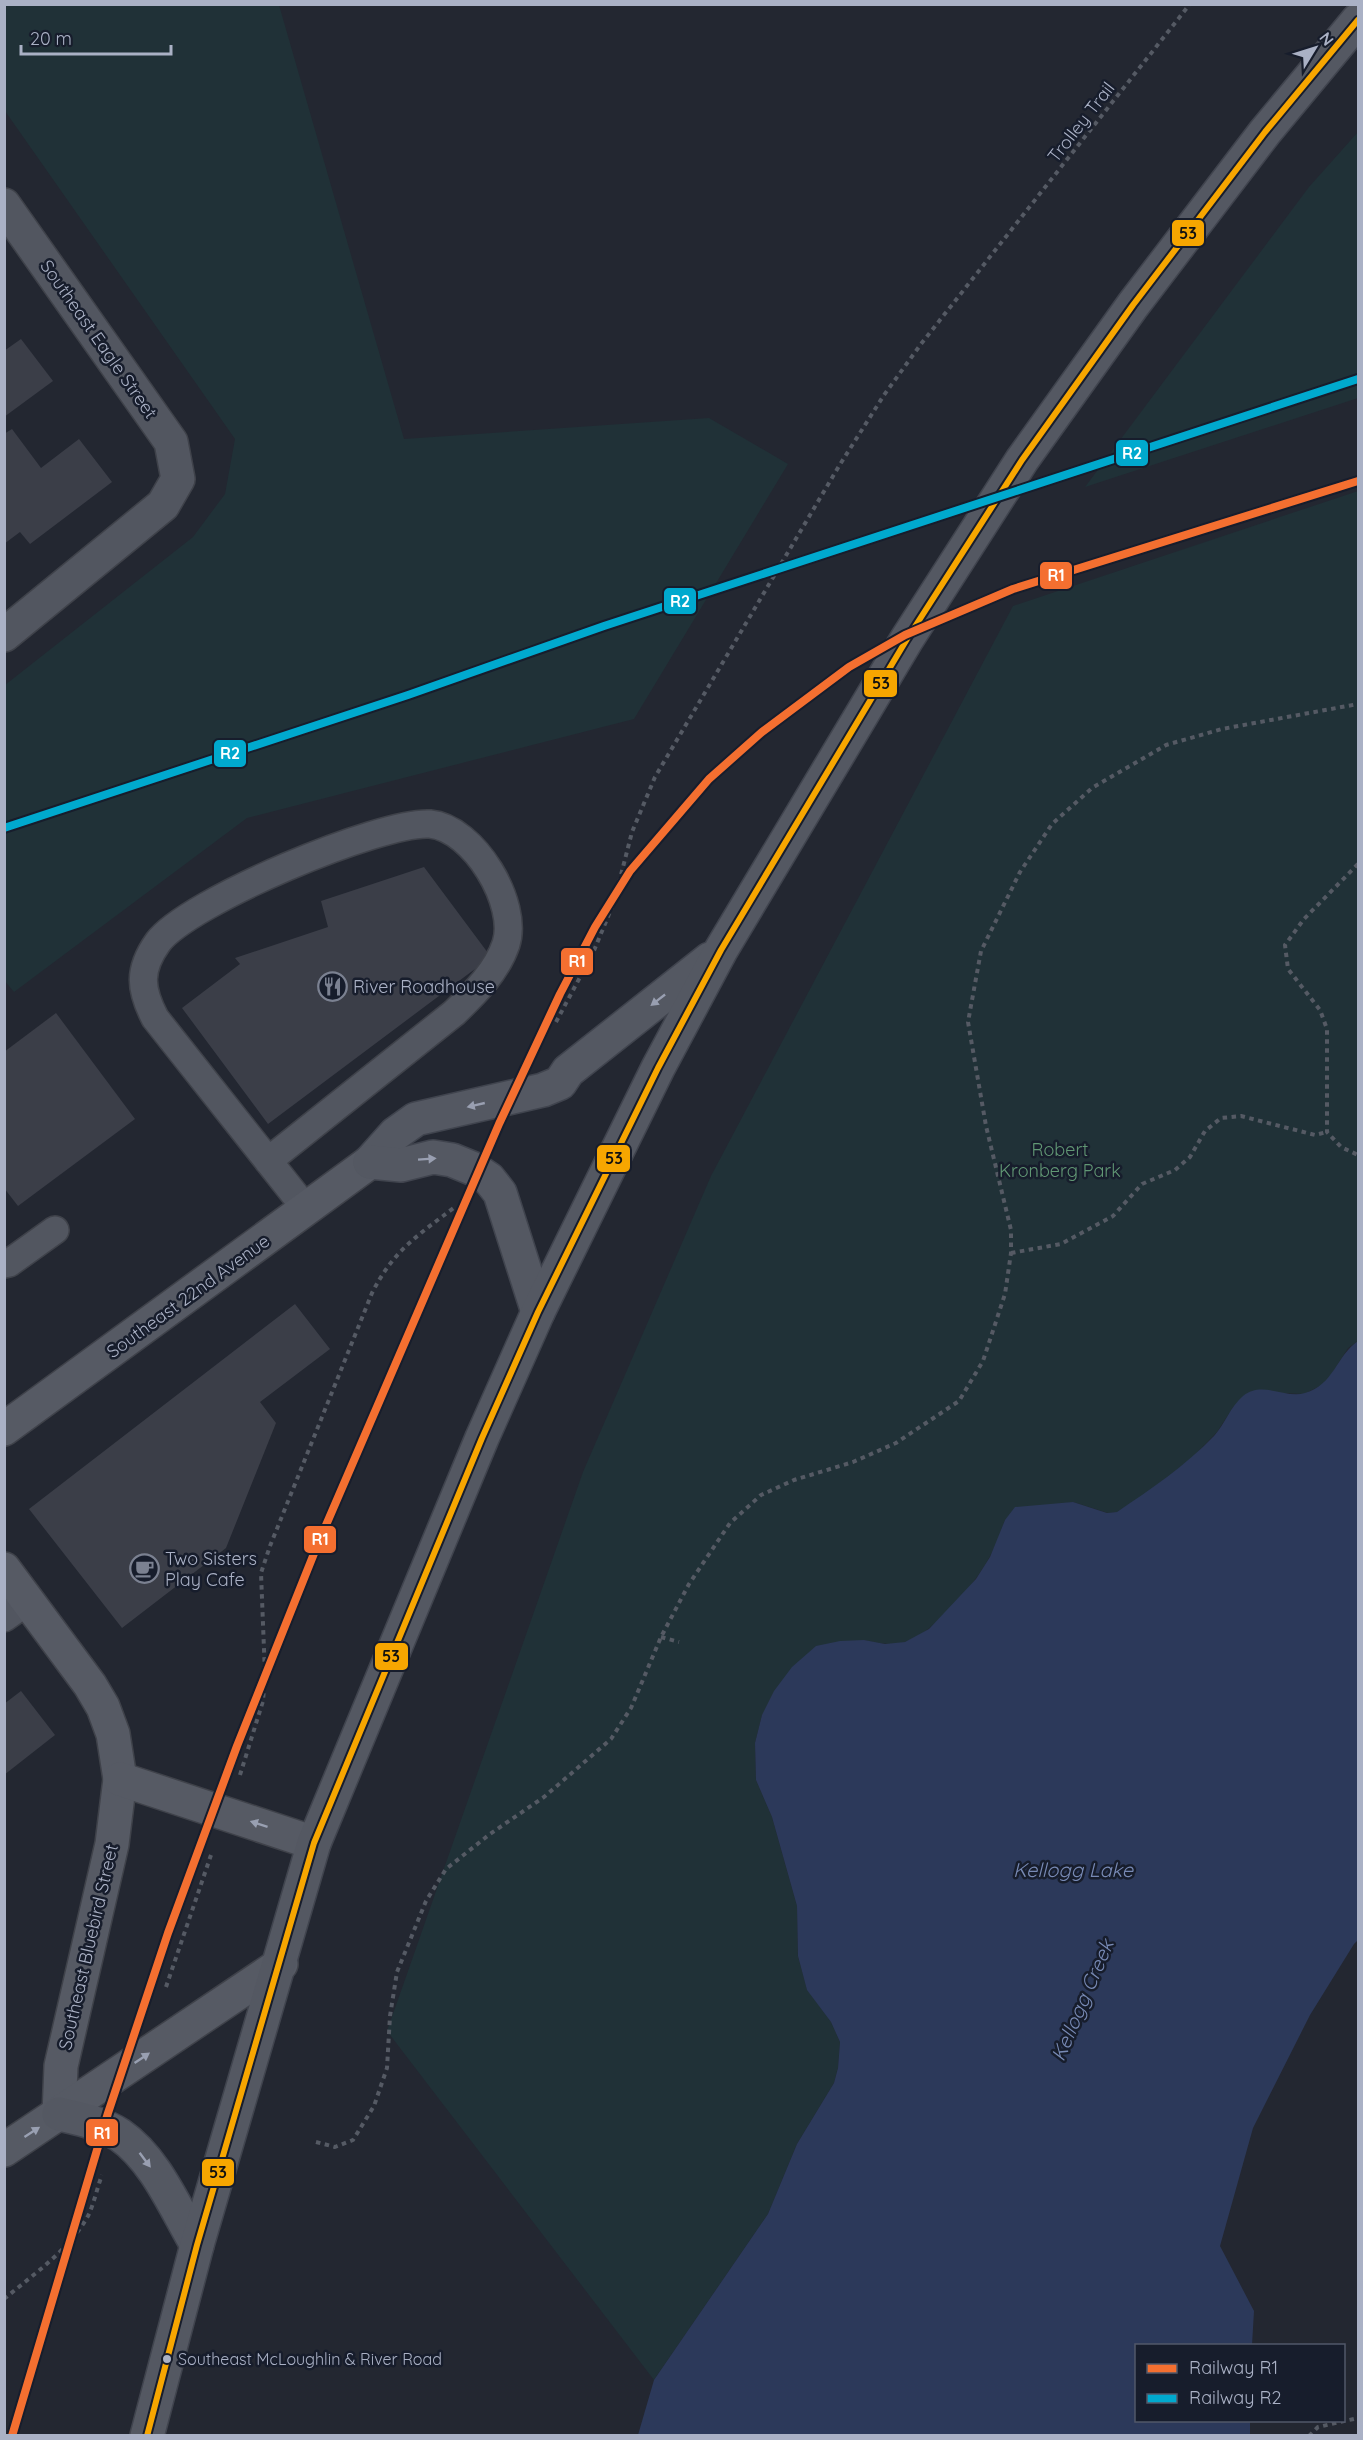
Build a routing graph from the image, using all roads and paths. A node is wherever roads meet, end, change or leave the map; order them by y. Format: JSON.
{"nodes":[{"id":1,"x":1190,"y":4,"type":"edge"},
{"id":2,"x":1359,"y":20,"type":"edge"},
{"id":3,"x":4,"y":205,"type":"edge"},
{"id":4,"x":4,"y":635,"type":"edge"},
{"id":5,"x":1359,"y":704,"type":"edge"},
{"id":6,"x":1359,"y":864,"type":"edge"},
{"id":7,"x":721,"y":950,"type":"junction"},
{"id":8,"x":556,"y":1023,"type":"dead end"},
{"id":9,"x":1327,"y":1132,"type":"junction"},
{"id":10,"x":1359,"y":1155,"type":"edge"},
{"id":11,"x":268,"y":1161,"type":"junction"},
{"id":12,"x":370,"y":1162,"type":"junction"},
{"id":13,"x":480,"y":1172,"type":"junction"},
{"id":14,"x":307,"y":1210,"type":"junction"},
{"id":15,"x":55,"y":1230,"type":"dead end"},
{"id":16,"x":1011,"y":1253,"type":"junction"},
{"id":17,"x":4,"y":1264,"type":"edge"},
{"id":18,"x":538,"y":1312,"type":"junction"},
{"id":19,"x":4,"y":1429,"type":"edge"},
{"id":20,"x":4,"y":1569,"type":"edge"},
{"id":21,"x":16,"y":1609,"type":"edge"},
{"id":22,"x":662,"y":1637,"type":"junction"},
{"id":23,"x":679,"y":1642,"type":"dead end"},
{"id":24,"x":120,"y":1779,"type":"junction"},
{"id":25,"x":226,"y":1814,"type":"junction"},
{"id":26,"x":314,"y":1843,"type":"junction"},
{"id":27,"x":281,"y":1964,"type":"junction"},
{"id":28,"x":163,"y":1998,"type":"dead end"},
{"id":29,"x":59,"y":2114,"type":"junction"},
{"id":30,"x":119,"y":2134,"type":"junction"},
{"id":31,"x":316,"y":2142,"type":"dead end"},
{"id":32,"x":4,"y":2150,"type":"edge"},
{"id":33,"x":197,"y":2245,"type":"junction"},
{"id":34,"x":4,"y":2299,"type":"edge"},
{"id":35,"x":1341,"y":2422,"type":"edge"},
{"id":36,"x":147,"y":2436,"type":"edge"},
{"id":37,"x":1309,"y":2436,"type":"edge"}],
"edges":[{"from":1,"to":8,"type":"path","name":"Trolley Trail"},
{"from":2,"to":7,"type":"main road"},
{"from":3,"to":4,"type":"street","name":"Southeast Eagle Street"},
{"from":5,"to":16,"type":"path"},
{"from":6,"to":9,"type":"path"},
{"from":7,"to":12,"type":"main road","one_way":true},
{"from":7,"to":18,"type":"main road"},
{"from":9,"to":10,"type":"path"},
{"from":9,"to":16,"type":"path"},
{"from":11,"to":11,"type":"lane"},
{"from":11,"to":14,"type":"lane"},
{"from":12,"to":13,"type":"main road","one_way":true},
{"from":12,"to":14,"type":"street","name":"Southeast 22nd Avenue"},
{"from":13,"to":18,"type":"main road"},
{"from":13,"to":25,"type":"path"},
{"from":14,"to":19,"type":"street","name":"Southeast 22nd Avenue"},
{"from":15,"to":17,"type":"lane"},
{"from":16,"to":22,"type":"path"},
{"from":18,"to":26,"type":"main road"},
{"from":20,"to":21,"type":"street","name":"Southeast Bluebird Street"},
{"from":21,"to":24,"type":"street","name":"Southeast Bluebird Street"},
{"from":22,"to":23,"type":"path"},
{"from":22,"to":31,"type":"path"},
{"from":24,"to":25,"type":"street"},
{"from":24,"to":29,"type":"street","name":"Southeast Bluebird Street"},
{"from":26,"to":25,"type":"street","one_way":true},
{"from":25,"to":28,"type":"path"},
{"from":26,"to":27,"type":"main road"},
{"from":29,"to":27,"type":"street","one_way":true},
{"from":27,"to":33,"type":"main road"},
{"from":29,"to":30,"type":"main road"},
{"from":32,"to":29,"type":"street","one_way":true},
{"from":30,"to":33,"type":"main road","one_way":true},
{"from":30,"to":34,"type":"path"},
{"from":33,"to":36,"type":"main road"},
{"from":35,"to":37,"type":"path"}]}
